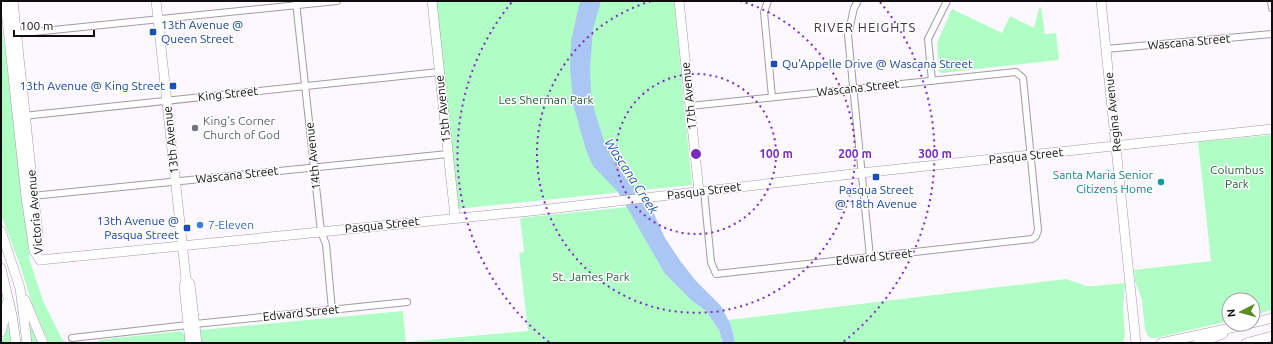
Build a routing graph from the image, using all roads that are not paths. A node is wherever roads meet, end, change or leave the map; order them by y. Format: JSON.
{"nodes":[{"id":1,"x":5,"y":1,"type":"edge"},
{"id":2,"x":13,"y":1,"type":"edge"},
{"id":3,"x":156,"y":1,"type":"edge"},
{"id":4,"x":337,"y":1,"type":"edge"},
{"id":5,"x":432,"y":1,"type":"edge"},
{"id":6,"x":679,"y":1,"type":"edge"},
{"id":7,"x":763,"y":1,"type":"edge"},
{"id":8,"x":768,"y":1,"type":"edge"},
{"id":9,"x":858,"y":1,"type":"edge"},
{"id":10,"x":947,"y":1,"type":"edge"},
{"id":11,"x":1102,"y":1,"type":"edge"},
{"id":12,"x":1271,"y":1,"type":"edge"},
{"id":13,"x":296,"y":3,"type":"edge"},
{"id":14,"x":1272,"y":8,"type":"edge"},
{"id":15,"x":764,"y":12,"type":"junction"},
{"id":16,"x":158,"y":19,"type":"junction"},
{"id":17,"x":13,"y":34,"type":"junction"},
{"id":18,"x":1272,"y":34,"type":"edge"},
{"id":19,"x":1106,"y":50,"type":"junction"},
{"id":20,"x":439,"y":72,"type":"junction"},
{"id":21,"x":932,"y":81,"type":"junction"},
{"id":22,"x":305,"y":86,"type":"junction"},
{"id":23,"x":853,"y":88,"type":"junction"},
{"id":24,"x":772,"y":97,"type":"junction"},
{"id":25,"x":167,"y":100,"type":"junction"},
{"id":26,"x":690,"y":106,"type":"junction"},
{"id":27,"x":21,"y":117,"type":"junction"},
{"id":28,"x":1272,"y":129,"type":"edge"},
{"id":29,"x":1116,"y":146,"type":"junction"},
{"id":30,"x":448,"y":154,"type":"junction"},
{"id":31,"x":1031,"y":155,"type":"junction"},
{"id":32,"x":314,"y":167,"type":"junction"},
{"id":33,"x":861,"y":173,"type":"junction"},
{"id":34,"x":176,"y":182,"type":"junction"},
{"id":35,"x":701,"y":191,"type":"junction"},
{"id":36,"x":30,"y":196,"type":"junction"},
{"id":37,"x":455,"y":217,"type":"junction"},
{"id":38,"x":1,"y":231,"type":"edge"},
{"id":39,"x":321,"y":232,"type":"junction"},
{"id":40,"x":182,"y":246,"type":"junction"},
{"id":41,"x":870,"y":257,"type":"junction"},
{"id":42,"x":40,"y":260,"type":"joint"},
{"id":43,"x":1,"y":268,"type":"edge"},
{"id":44,"x":716,"y":274,"type":"joint"},
{"id":45,"x":20,"y":288,"type":"junction"},
{"id":46,"x":7,"y":296,"type":"junction"},
{"id":47,"x":407,"y":302,"type":"dead end"},
{"id":48,"x":332,"y":310,"type":"junction"},
{"id":49,"x":1272,"y":318,"type":"edge"},
{"id":50,"x":1261,"y":321,"type":"edge"},
{"id":51,"x":190,"y":327,"type":"junction"},
{"id":52,"x":1221,"y":331,"type":"edge"},
{"id":53,"x":1,"y":332,"type":"edge"},
{"id":54,"x":1228,"y":332,"type":"edge"},
{"id":55,"x":1272,"y":336,"type":"edge"},
{"id":56,"x":72,"y":338,"type":"dead end"},
{"id":57,"x":16,"y":343,"type":"edge"},
{"id":58,"x":27,"y":343,"type":"edge"},
{"id":59,"x":43,"y":343,"type":"edge"},
{"id":60,"x":189,"y":343,"type":"edge"},
{"id":61,"x":197,"y":343,"type":"edge"},
{"id":62,"x":1136,"y":343,"type":"edge"},
{"id":63,"x":1161,"y":343,"type":"edge"},
{"id":64,"x":1198,"y":343,"type":"edge"},
{"id":65,"x":1246,"y":343,"type":"edge"}],
"edges":[{"from":1,"to":17,"type":"street","name":"Victoria Avenue"},
{"from":2,"to":17,"type":"street","name":"Victoria Avenue"},
{"from":3,"to":16,"type":"street","name":"13th Avenue"},
{"from":4,"to":13,"type":"street"},
{"from":5,"to":20,"type":"street","name":"15th Avenue"},
{"from":6,"to":26,"type":"street","name":"17th Avenue"},
{"from":7,"to":15,"type":"street"},
{"from":8,"to":15,"type":"street"},
{"from":9,"to":23,"type":"street"},
{"from":10,"to":21,"type":"street"},
{"from":11,"to":19,"type":"street","name":"Regina Avenue"},
{"from":12,"to":14,"type":"street"},
{"from":13,"to":16,"type":"street"},
{"from":13,"to":22,"type":"street","name":"14th Avenue"},
{"from":15,"to":24,"type":"street"},
{"from":16,"to":17,"type":"street"},
{"from":16,"to":25,"type":"street","name":"13th Avenue"},
{"from":17,"to":27,"type":"street","name":"Victoria Avenue"},
{"from":18,"to":19,"type":"street","name":"Wascana Street"},
{"from":19,"to":29,"type":"street","name":"Regina Avenue"},
{"from":20,"to":22,"type":"street","name":"King Street"},
{"from":20,"to":30,"type":"street","name":"15th Avenue"},
{"from":21,"to":23,"type":"street","name":"Wascana Street"},
{"from":21,"to":31,"type":"street","name":"Wascana Street"},
{"from":22,"to":25,"type":"street","name":"King Street"},
{"from":22,"to":32,"type":"street","name":"14th Avenue"},
{"from":23,"to":24,"type":"street","name":"Wascana Street"},
{"from":23,"to":33,"type":"street"},
{"from":24,"to":26,"type":"street","name":"Wascana Street"},
{"from":25,"to":27,"type":"street","name":"King Street"},
{"from":25,"to":34,"type":"street","name":"13th Avenue"},
{"from":26,"to":35,"type":"street","name":"17th Avenue"},
{"from":27,"to":36,"type":"street","name":"Victoria Avenue"},
{"from":28,"to":29,"type":"street","name":"Pasqua Street"},
{"from":29,"to":31,"type":"street","name":"Pasqua Street"},
{"from":29,"to":62,"type":"street","name":"Regina Avenue"},
{"from":30,"to":32,"type":"street","name":"Wascana Street"},
{"from":30,"to":37,"type":"street","name":"15th Avenue"},
{"from":31,"to":33,"type":"street","name":"Pasqua Street"},
{"from":31,"to":41,"type":"street","name":"Edward Street"},
{"from":32,"to":34,"type":"street","name":"Wascana Street"},
{"from":32,"to":39,"type":"street","name":"14th Avenue"},
{"from":33,"to":35,"type":"street","name":"Pasqua Street"},
{"from":33,"to":41,"type":"street"},
{"from":34,"to":36,"type":"street","name":"Wascana Street"},
{"from":34,"to":40,"type":"street","name":"13th Avenue"},
{"from":35,"to":37,"type":"street","name":"Pasqua Street"},
{"from":35,"to":44,"type":"street","name":"17th Avenue"},
{"from":36,"to":42,"type":"street","name":"Victoria Avenue"},
{"from":37,"to":39,"type":"street","name":"Pasqua Street"},
{"from":38,"to":45,"type":"street"},
{"from":39,"to":40,"type":"street","name":"Pasqua Street"},
{"from":39,"to":48,"type":"street","name":"14th Avenue"},
{"from":40,"to":42,"type":"street","name":"Pasqua Street"},
{"from":40,"to":51,"type":"street","name":"13th Avenue"},
{"from":41,"to":44,"type":"street","name":"Edward Street"},
{"from":43,"to":46,"type":"street"},
{"from":45,"to":58,"type":"street"},
{"from":45,"to":59,"type":"street"},
{"from":46,"to":53,"type":"street"},
{"from":46,"to":57,"type":"street"},
{"from":47,"to":48,"type":"street","name":"Edward Street"},
{"from":48,"to":51,"type":"street","name":"Edward Street"},
{"from":49,"to":50,"type":"street"},
{"from":51,"to":56,"type":"street","name":"Edward Street"},
{"from":51,"to":60,"type":"street"},
{"from":51,"to":61,"type":"street","name":"13th Avenue"},
{"from":52,"to":63,"type":"street"},
{"from":54,"to":64,"type":"street"},
{"from":55,"to":65,"type":"street"}]}
